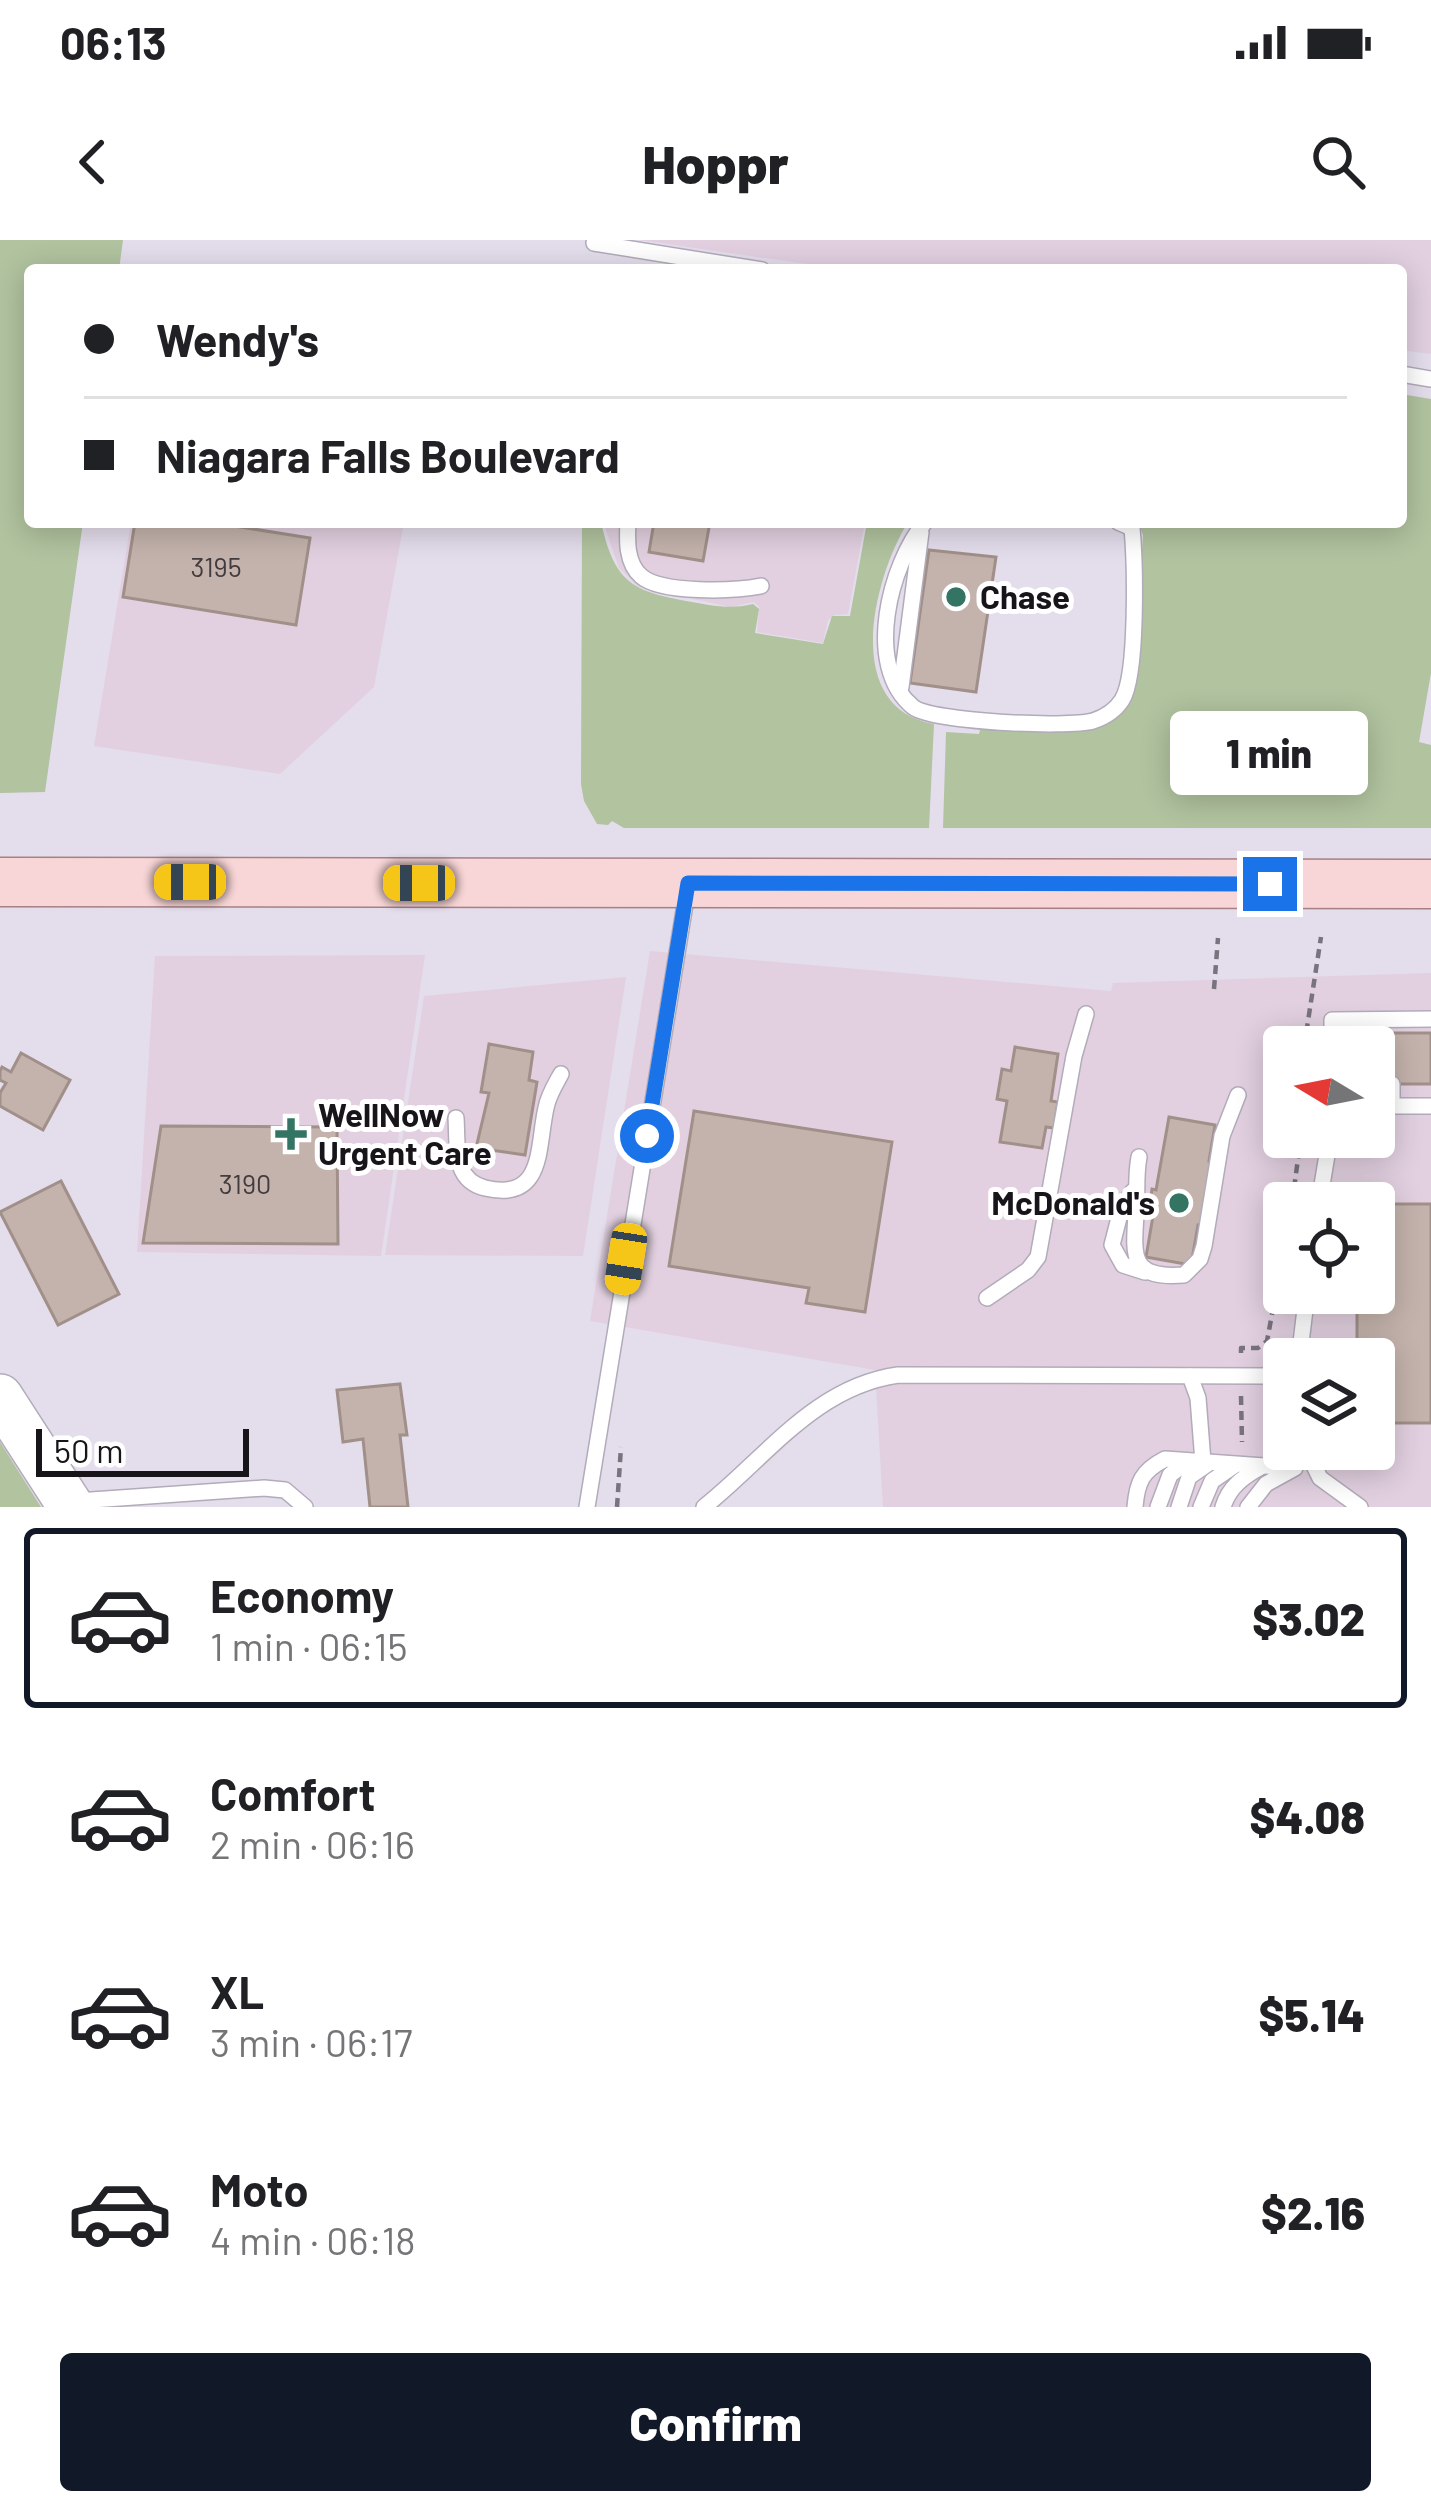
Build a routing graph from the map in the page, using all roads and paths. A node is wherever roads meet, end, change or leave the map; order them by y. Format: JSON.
{"nodes":[{"id":1,"x":594,"y":242,"type":"edge"},
{"id":2,"x":725,"y":264,"type":"edge"},
{"id":3,"x":629,"y":528,"type":"edge"},
{"id":4,"x":923,"y":528,"type":"edge"},
{"id":5,"x":1132,"y":528,"type":"edge"},
{"id":6,"x":761,"y":586,"type":"dead end"},
{"id":7,"x":0,"y":882,"type":"edge"},
{"id":8,"x":688,"y":883,"type":"junction"},
{"id":9,"x":1431,"y":884,"type":"edge"},
{"id":10,"x":1321,"y":937,"type":"dead end"},
{"id":11,"x":1219,"y":938,"type":"dead end"},
{"id":12,"x":1214,"y":989,"type":"dead end"},
{"id":13,"x":1086,"y":1014,"type":"dead end"},
{"id":14,"x":1431,"y":1019,"type":"edge"},
{"id":15,"x":1307,"y":1026,"type":"edge"},
{"id":16,"x":1332,"y":1026,"type":"edge"},
{"id":17,"x":1392,"y":1026,"type":"edge"},
{"id":18,"x":1392,"y":1026,"type":"edge"},
{"id":19,"x":561,"y":1074,"type":"dead end"},
{"id":20,"x":1238,"y":1095,"type":"dead end"},
{"id":21,"x":1395,"y":1106,"type":"edge"},
{"id":22,"x":1431,"y":1106,"type":"edge"},
{"id":23,"x":457,"y":1118,"type":"dead end"},
{"id":24,"x":1139,"y":1157,"type":"dead end"},
{"id":25,"x":987,"y":1298,"type":"dead end"},
{"id":26,"x":1272,"y":1314,"type":"edge"},
{"id":27,"x":1241,"y":1358,"type":"dead end"},
{"id":28,"x":1190,"y":1376,"type":"junction"},
{"id":29,"x":1263,"y":1376,"type":"edge"},
{"id":30,"x":1240,"y":1391,"type":"dead end"},
{"id":31,"x":0,"y":1397,"type":"edge"},
{"id":32,"x":1242,"y":1442,"type":"dead end"},
{"id":33,"x":1200,"y":1462,"type":"junction"},
{"id":34,"x":1236,"y":1465,"type":"junction"},
{"id":35,"x":1262,"y":1466,"type":"joint"},
{"id":36,"x":1290,"y":1470,"type":"edge"},
{"id":37,"x":1316,"y":1470,"type":"edge"},
{"id":38,"x":69,"y":1504,"type":"edge"},
{"id":39,"x":304,"y":1507,"type":"edge"},
{"id":40,"x":587,"y":1507,"type":"edge"},
{"id":41,"x":704,"y":1507,"type":"edge"},
{"id":42,"x":1135,"y":1507,"type":"edge"},
{"id":43,"x":1158,"y":1507,"type":"edge"},
{"id":44,"x":1179,"y":1507,"type":"edge"},
{"id":45,"x":1201,"y":1507,"type":"edge"},
{"id":46,"x":1223,"y":1507,"type":"edge"},
{"id":47,"x":1248,"y":1507,"type":"edge"},
{"id":48,"x":1360,"y":1507,"type":"edge"}],
"edges":[{"from":1,"to":2,"type":"lane"},
{"from":3,"to":6,"type":"lane"},
{"from":4,"to":5,"type":"lane"},
{"from":7,"to":8,"type":"main road"},
{"from":8,"to":9,"type":"main road"},
{"from":8,"to":40,"type":"lane"},
{"from":10,"to":15,"type":"path"},
{"from":11,"to":12,"type":"path"},
{"from":13,"to":25,"type":"lane"},
{"from":14,"to":17,"type":"lane"},
{"from":16,"to":18,"type":"lane"},
{"from":19,"to":23,"type":"lane"},
{"from":20,"to":24,"type":"lane"},
{"from":21,"to":22,"type":"lane"},
{"from":26,"to":27,"type":"path"},
{"from":28,"to":29,"type":"lane"},
{"from":28,"to":33,"type":"lane"},
{"from":28,"to":41,"type":"lane"},
{"from":30,"to":32,"type":"path"},
{"from":31,"to":38,"type":"street"},
{"from":33,"to":34,"type":"lane"},
{"from":33,"to":42,"type":"lane"},
{"from":33,"to":43,"type":"lane"},
{"from":33,"to":44,"type":"lane"},
{"from":34,"to":35,"type":"lane"},
{"from":34,"to":45,"type":"lane"},
{"from":35,"to":46,"type":"lane"},
{"from":36,"to":47,"type":"lane"},
{"from":37,"to":48,"type":"lane"},
{"from":38,"to":39,"type":"lane"}]}
